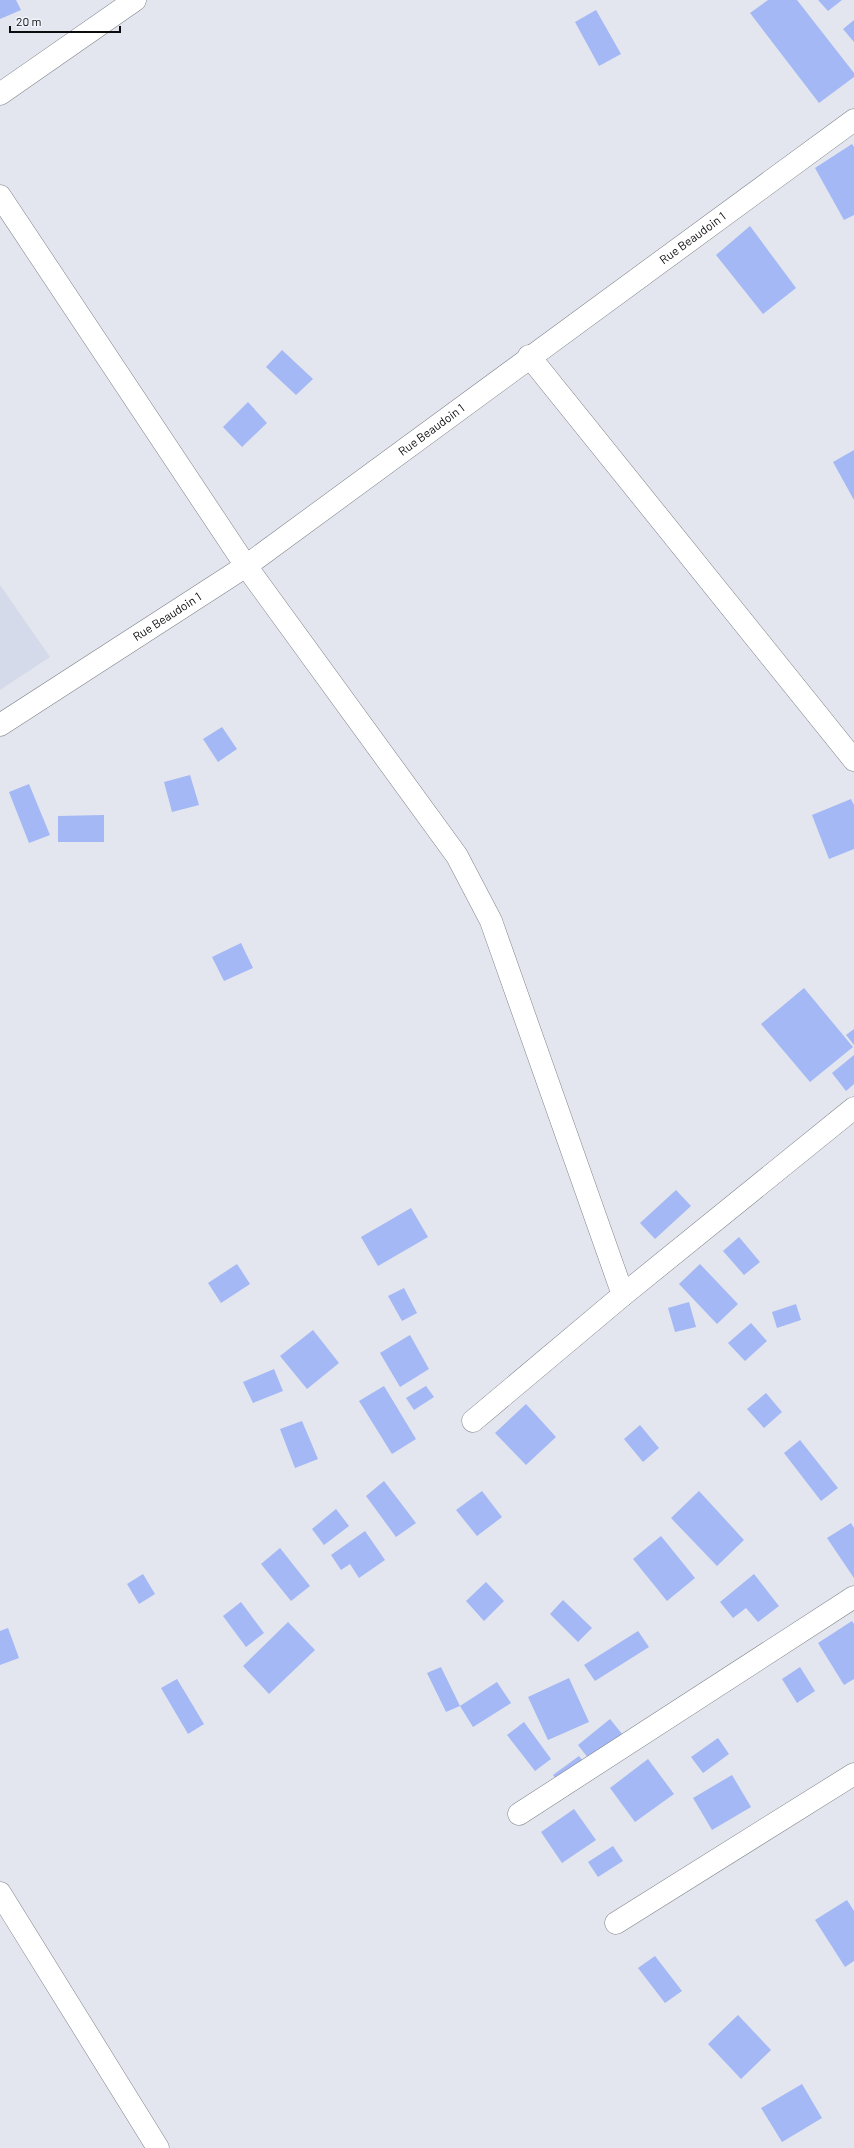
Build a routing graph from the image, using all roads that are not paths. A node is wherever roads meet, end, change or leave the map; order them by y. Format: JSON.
{"nodes":[{"id":1,"x":135,"y":0,"type":"edge"},
{"id":2,"x":0,"y":94,"type":"edge"},
{"id":3,"x":854,"y":120,"type":"edge"},
{"id":4,"x":0,"y":196,"type":"edge"},
{"id":5,"x":529,"y":356,"type":"junction"},
{"id":6,"x":246,"y":566,"type":"junction"},
{"id":7,"x":0,"y":725,"type":"edge"},
{"id":8,"x":854,"y":760,"type":"edge"},
{"id":9,"x":854,"y":1108,"type":"edge"},
{"id":10,"x":623,"y":1295,"type":"junction"},
{"id":11,"x":473,"y":1421,"type":"dead end"},
{"id":12,"x":854,"y":1597,"type":"edge"},
{"id":13,"x":854,"y":1774,"type":"edge"},
{"id":14,"x":519,"y":1814,"type":"dead end"},
{"id":15,"x":0,"y":1893,"type":"edge"},
{"id":16,"x":616,"y":1923,"type":"dead end"},
{"id":17,"x":158,"y":2148,"type":"edge"}],
"edges":[{"from":1,"to":2,"type":"street"},
{"from":3,"to":5,"type":"street","name":"Rue Beaudoin 1"},
{"from":4,"to":6,"type":"street"},
{"from":5,"to":6,"type":"street","name":"Rue Beaudoin 1"},
{"from":5,"to":8,"type":"street"},
{"from":6,"to":7,"type":"street","name":"Rue Beaudoin 1"},
{"from":6,"to":10,"type":"street"},
{"from":9,"to":10,"type":"street"},
{"from":10,"to":11,"type":"street"},
{"from":12,"to":14,"type":"street"},
{"from":13,"to":16,"type":"street"},
{"from":15,"to":17,"type":"street"}]}
